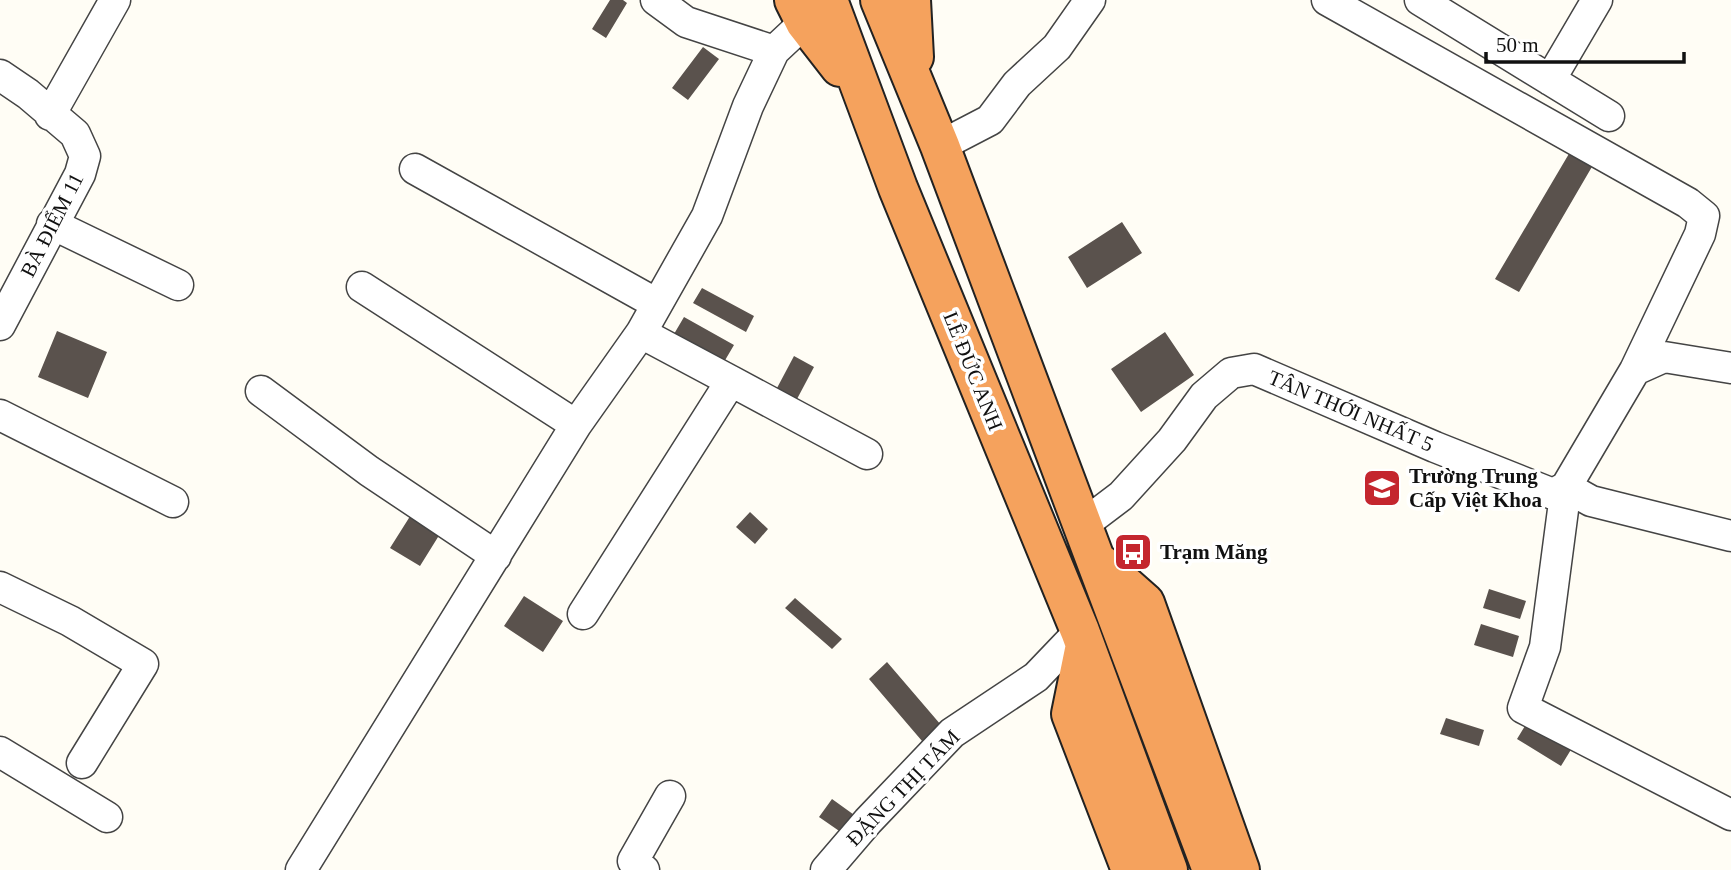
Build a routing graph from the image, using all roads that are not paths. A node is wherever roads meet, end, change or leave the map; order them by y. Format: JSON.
{"nodes":[{"id":1,"x":115,"y":0,"type":"edge"},
{"id":2,"x":656,"y":0,"type":"edge"},
{"id":3,"x":880,"y":0,"type":"edge"},
{"id":4,"x":911,"y":0,"type":"edge"},
{"id":5,"x":1090,"y":0,"type":"edge"},
{"id":6,"x":1327,"y":0,"type":"edge"},
{"id":7,"x":1420,"y":0,"type":"edge"},
{"id":8,"x":1597,"y":0,"type":"edge"},
{"id":9,"x":809,"y":7,"type":"edge"},
{"id":10,"x":774,"y":51,"type":"junction"},
{"id":11,"x":0,"y":75,"type":"edge"},
{"id":12,"x":1550,"y":80,"type":"junction"},
{"id":13,"x":916,"y":84,"type":"junction"},
{"id":14,"x":50,"y":115,"type":"junction"},
{"id":15,"x":1609,"y":116,"type":"dead end"},
{"id":16,"x":940,"y":146,"type":"junction"},
{"id":17,"x":415,"y":169,"type":"dead end"},
{"id":18,"x":52,"y":224,"type":"junction"},
{"id":19,"x":178,"y":285,"type":"dead end"},
{"id":20,"x":362,"y":287,"type":"dead end"},
{"id":21,"x":657,"y":304,"type":"junction"},
{"id":22,"x":0,"y":325,"type":"edge"},
{"id":23,"x":641,"y":333,"type":"junction"},
{"id":24,"x":1731,"y":368,"type":"edge"},
{"id":25,"x":1636,"y":370,"type":"junction"},
{"id":26,"x":731,"y":381,"type":"junction"},
{"id":27,"x":261,"y":391,"type":"dead end"},
{"id":28,"x":0,"y":415,"type":"edge"},
{"id":29,"x":576,"y":425,"type":"junction"},
{"id":30,"x":866,"y":454,"type":"dead end"},
{"id":31,"x":1566,"y":487,"type":"junction"},
{"id":32,"x":173,"y":502,"type":"dead end"},
{"id":33,"x":1084,"y":524,"type":"junction"},
{"id":34,"x":1731,"y":536,"type":"edge"},
{"id":35,"x":496,"y":556,"type":"junction"},
{"id":36,"x":1097,"y":561,"type":"junction"},
{"id":37,"x":0,"y":587,"type":"edge"},
{"id":38,"x":583,"y":614,"type":"dead end"},
{"id":39,"x":1083,"y":638,"type":"junction"},
{"id":40,"x":0,"y":752,"type":"edge"},
{"id":41,"x":82,"y":763,"type":"dead end"},
{"id":42,"x":670,"y":796,"type":"dead end"},
{"id":43,"x":1731,"y":815,"type":"edge"},
{"id":44,"x":107,"y":817,"type":"dead end"},
{"id":45,"x":301,"y":870,"type":"edge"},
{"id":46,"x":644,"y":870,"type":"edge"},
{"id":47,"x":825,"y":870,"type":"edge"},
{"id":48,"x":1131,"y":870,"type":"edge"},
{"id":49,"x":1168,"y":870,"type":"edge"},
{"id":50,"x":1212,"y":870,"type":"edge"},
{"id":51,"x":1240,"y":870,"type":"edge"}],
"edges":[{"from":1,"to":14,"type":"street"},
{"from":2,"to":10,"type":"street"},
{"from":3,"to":13,"type":"highway"},
{"from":4,"to":13,"type":"highway"},
{"from":5,"to":16,"type":"street"},
{"from":6,"to":25,"type":"street"},
{"from":7,"to":12,"type":"street"},
{"from":8,"to":12,"type":"street"},
{"from":9,"to":10,"type":"street"},
{"from":9,"to":39,"type":"highway","name":"LÊ ĐỨC ANH"},
{"from":10,"to":21,"type":"street"},
{"from":11,"to":14,"type":"street","name":"BÀ ĐIỂM 11"},
{"from":12,"to":15,"type":"street"},
{"from":13,"to":16,"type":"highway"},
{"from":14,"to":18,"type":"street","name":"BÀ ĐIỂM 11"},
{"from":16,"to":33,"type":"highway"},
{"from":17,"to":21,"type":"street"},
{"from":18,"to":19,"type":"street"},
{"from":18,"to":22,"type":"street","name":"BÀ ĐIỂM 11"},
{"from":20,"to":29,"type":"street"},
{"from":21,"to":23,"type":"street"},
{"from":23,"to":26,"type":"street"},
{"from":23,"to":29,"type":"street"},
{"from":24,"to":25,"type":"street"},
{"from":25,"to":31,"type":"street"},
{"from":26,"to":30,"type":"street"},
{"from":26,"to":38,"type":"street"},
{"from":27,"to":35,"type":"street"},
{"from":28,"to":32,"type":"street"},
{"from":29,"to":35,"type":"street"},
{"from":31,"to":33,"type":"street","name":"TÂN THỚI NHẤT 5"},
{"from":31,"to":34,"type":"street"},
{"from":31,"to":43,"type":"street"},
{"from":33,"to":36,"type":"highway"},
{"from":35,"to":45,"type":"street"},
{"from":36,"to":50,"type":"highway"},
{"from":36,"to":51,"type":"highway"},
{"from":37,"to":41,"type":"street"},
{"from":39,"to":47,"type":"street","name":"ĐẶNG THỊ TÁM"},
{"from":39,"to":48,"type":"highway"},
{"from":39,"to":49,"type":"highway","name":"LÊ ĐỨC ANH"},
{"from":40,"to":44,"type":"street"},
{"from":42,"to":46,"type":"street"}]}
